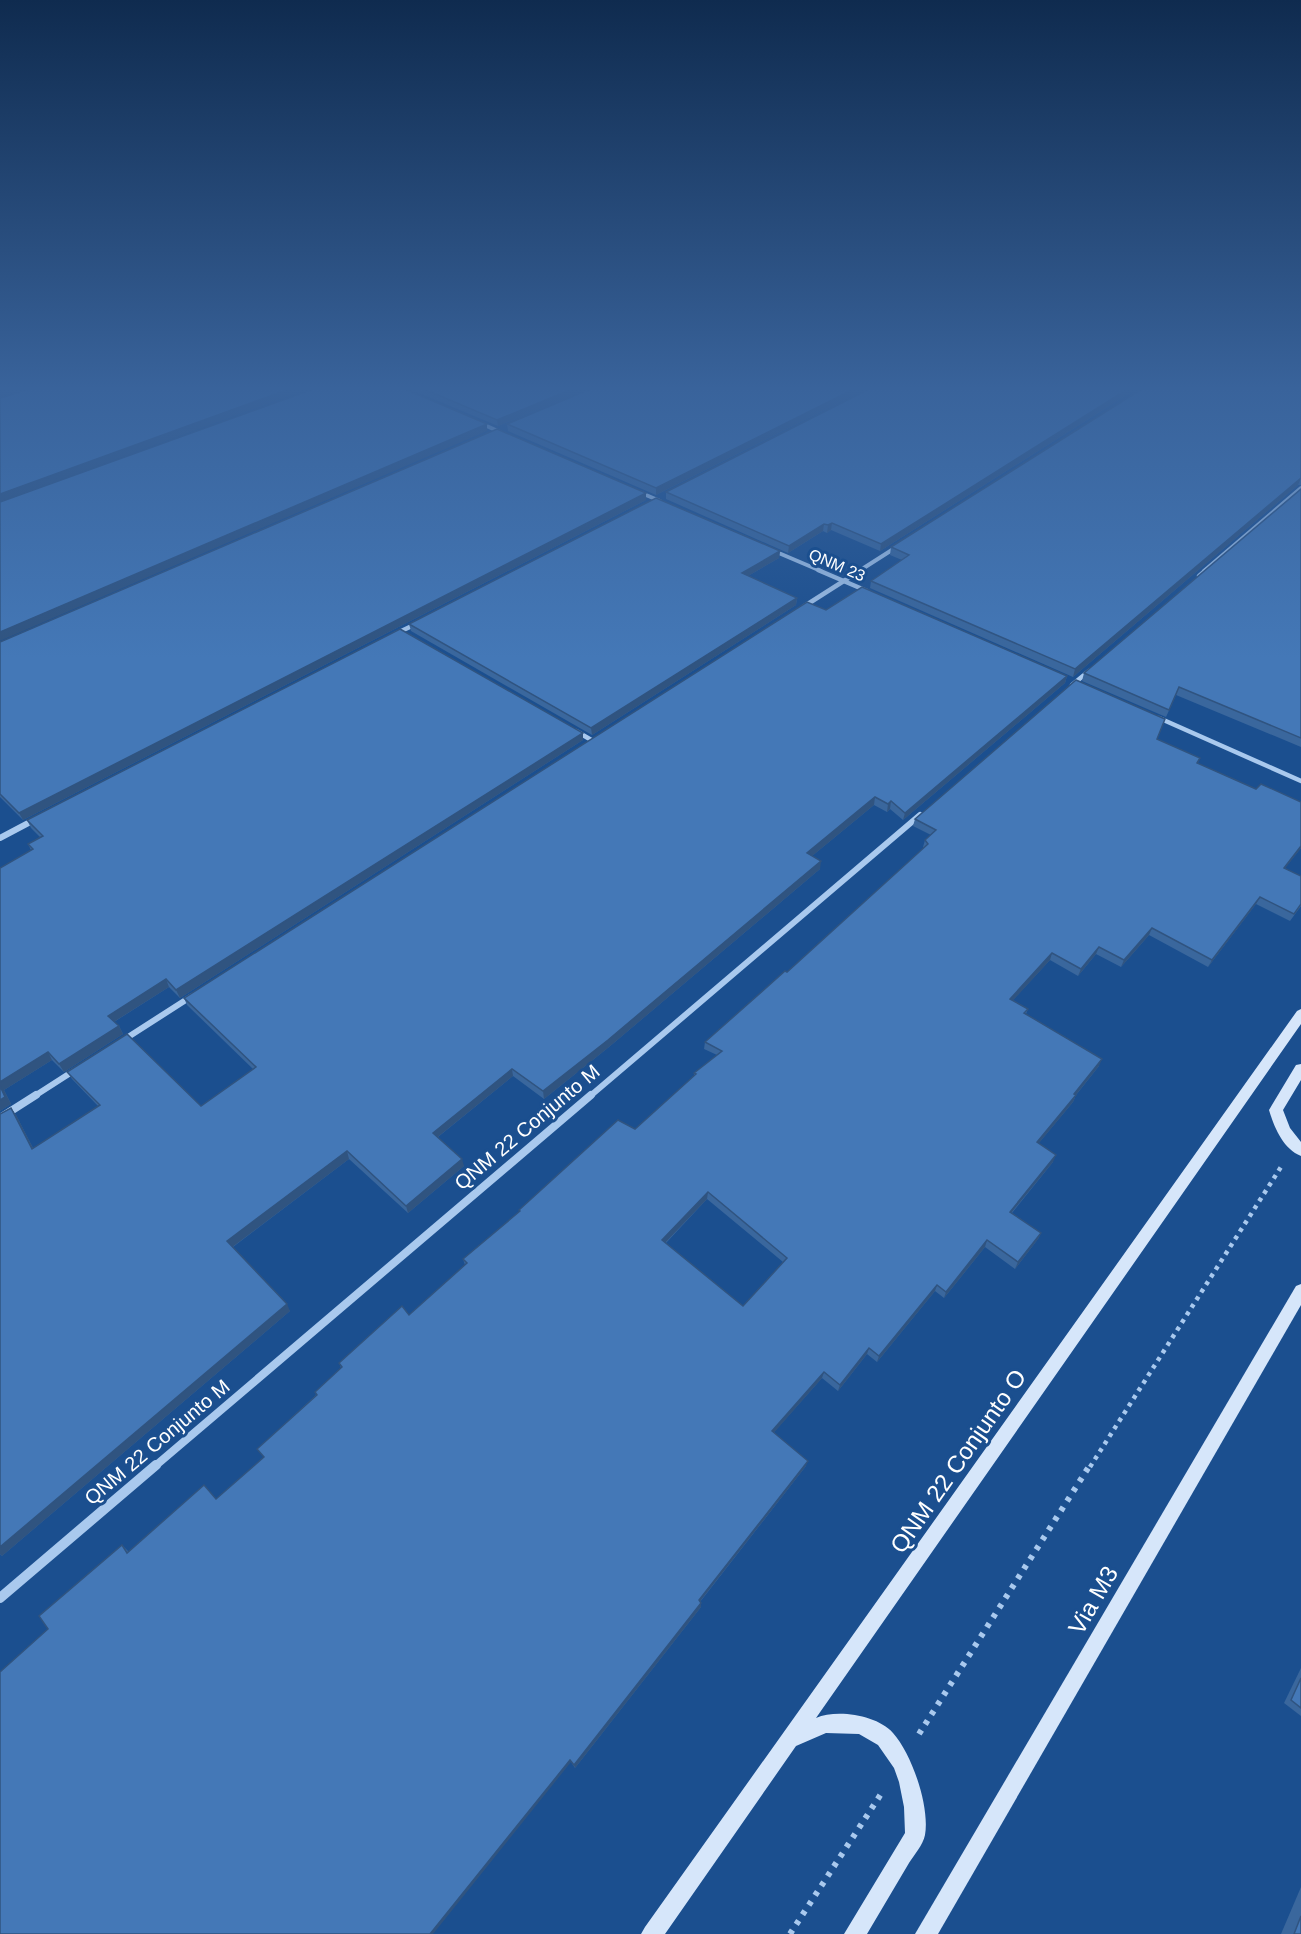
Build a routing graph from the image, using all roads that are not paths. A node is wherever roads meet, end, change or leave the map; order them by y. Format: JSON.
{"nodes":[{"id":1,"x":1301,"y":488,"type":"edge"},
{"id":2,"x":636,"y":491,"type":"edge"},
{"id":3,"x":667,"y":495,"type":"edge"},
{"id":4,"x":657,"y":500,"type":"junction"},
{"id":5,"x":646,"y":505,"type":"edge"},
{"id":6,"x":668,"y":505,"type":"edge"},
{"id":7,"x":904,"y":542,"type":"edge"},
{"id":8,"x":767,"y":548,"type":"edge"},
{"id":9,"x":844,"y":581,"type":"junction"},
{"id":10,"x":1193,"y":581,"type":"edge"},
{"id":11,"x":876,"y":595,"type":"edge"},
{"id":12,"x":794,"y":613,"type":"edge"},
{"id":13,"x":422,"y":620,"type":"edge"},
{"id":14,"x":401,"y":631,"type":"junction"},
{"id":15,"x":391,"y":637,"type":"edge"},
{"id":16,"x":411,"y":637,"type":"edge"},
{"id":17,"x":1094,"y":666,"type":"edge"},
{"id":18,"x":1065,"y":677,"type":"edge"},
{"id":19,"x":1076,"y":682,"type":"junction"},
{"id":20,"x":1087,"y":686,"type":"edge"},
{"id":21,"x":1067,"y":689,"type":"edge"},
{"id":22,"x":1151,"y":715,"type":"edge"},
{"id":23,"x":573,"y":729,"type":"edge"},
{"id":24,"x":603,"y":734,"type":"edge"},
{"id":25,"x":593,"y":741,"type":"junction"},
{"id":26,"x":583,"y":747,"type":"edge"},
{"id":27,"x":1301,"y":782,"type":"edge"},
{"id":28,"x":930,"y":806,"type":"edge"},
{"id":29,"x":42,"y":816,"type":"edge"},
{"id":30,"x":0,"y":838,"type":"edge"},
{"id":31,"x":201,"y":990,"type":"edge"},
{"id":32,"x":1301,"y":1014,"type":"edge"},
{"id":33,"x":121,"y":1041,"type":"edge"},
{"id":34,"x":80,"y":1067,"type":"edge"},
{"id":35,"x":1301,"y":1069,"type":"edge"},
{"id":36,"x":0,"y":1118,"type":"edge"},
{"id":37,"x":1298,"y":1147,"type":"edge"},
{"id":38,"x":1301,"y":1291,"type":"edge"},
{"id":39,"x":0,"y":1598,"type":"edge"},
{"id":40,"x":793,"y":1737,"type":"junction"},
{"id":41,"x":652,"y":1934,"type":"edge"},
{"id":42,"x":855,"y":1934,"type":"edge"},
{"id":43,"x":926,"y":1934,"type":"edge"}],
"edges":[{"from":1,"to":10,"type":"street"},
{"from":2,"to":4,"type":"street"},
{"from":3,"to":4,"type":"street"},
{"from":4,"to":5,"type":"street"},
{"from":4,"to":6,"type":"street"},
{"from":7,"to":9,"type":"street"},
{"from":8,"to":9,"type":"street","name":"QNM 23"},
{"from":9,"to":11,"type":"street","name":"QNM 23"},
{"from":9,"to":12,"type":"street"},
{"from":13,"to":14,"type":"street"},
{"from":14,"to":15,"type":"street"},
{"from":14,"to":16,"type":"street"},
{"from":17,"to":19,"type":"street"},
{"from":18,"to":19,"type":"street"},
{"from":19,"to":20,"type":"street"},
{"from":19,"to":21,"type":"street"},
{"from":22,"to":27,"type":"street"},
{"from":23,"to":25,"type":"street"},
{"from":24,"to":25,"type":"street"},
{"from":25,"to":26,"type":"street"},
{"from":28,"to":39,"type":"street","name":"QNM 22 Conjunto M"},
{"from":29,"to":30,"type":"street"},
{"from":31,"to":33,"type":"street"},
{"from":32,"to":40,"type":"main road","name":"QNM 22 Conjunto O"},
{"from":34,"to":36,"type":"street"},
{"from":35,"to":37,"type":"main road"},
{"from":38,"to":43,"type":"main road","name":"Via M3"},
{"from":40,"to":41,"type":"main road","name":"QNM 22 Conjunto O"},
{"from":40,"to":42,"type":"main road"}]}
